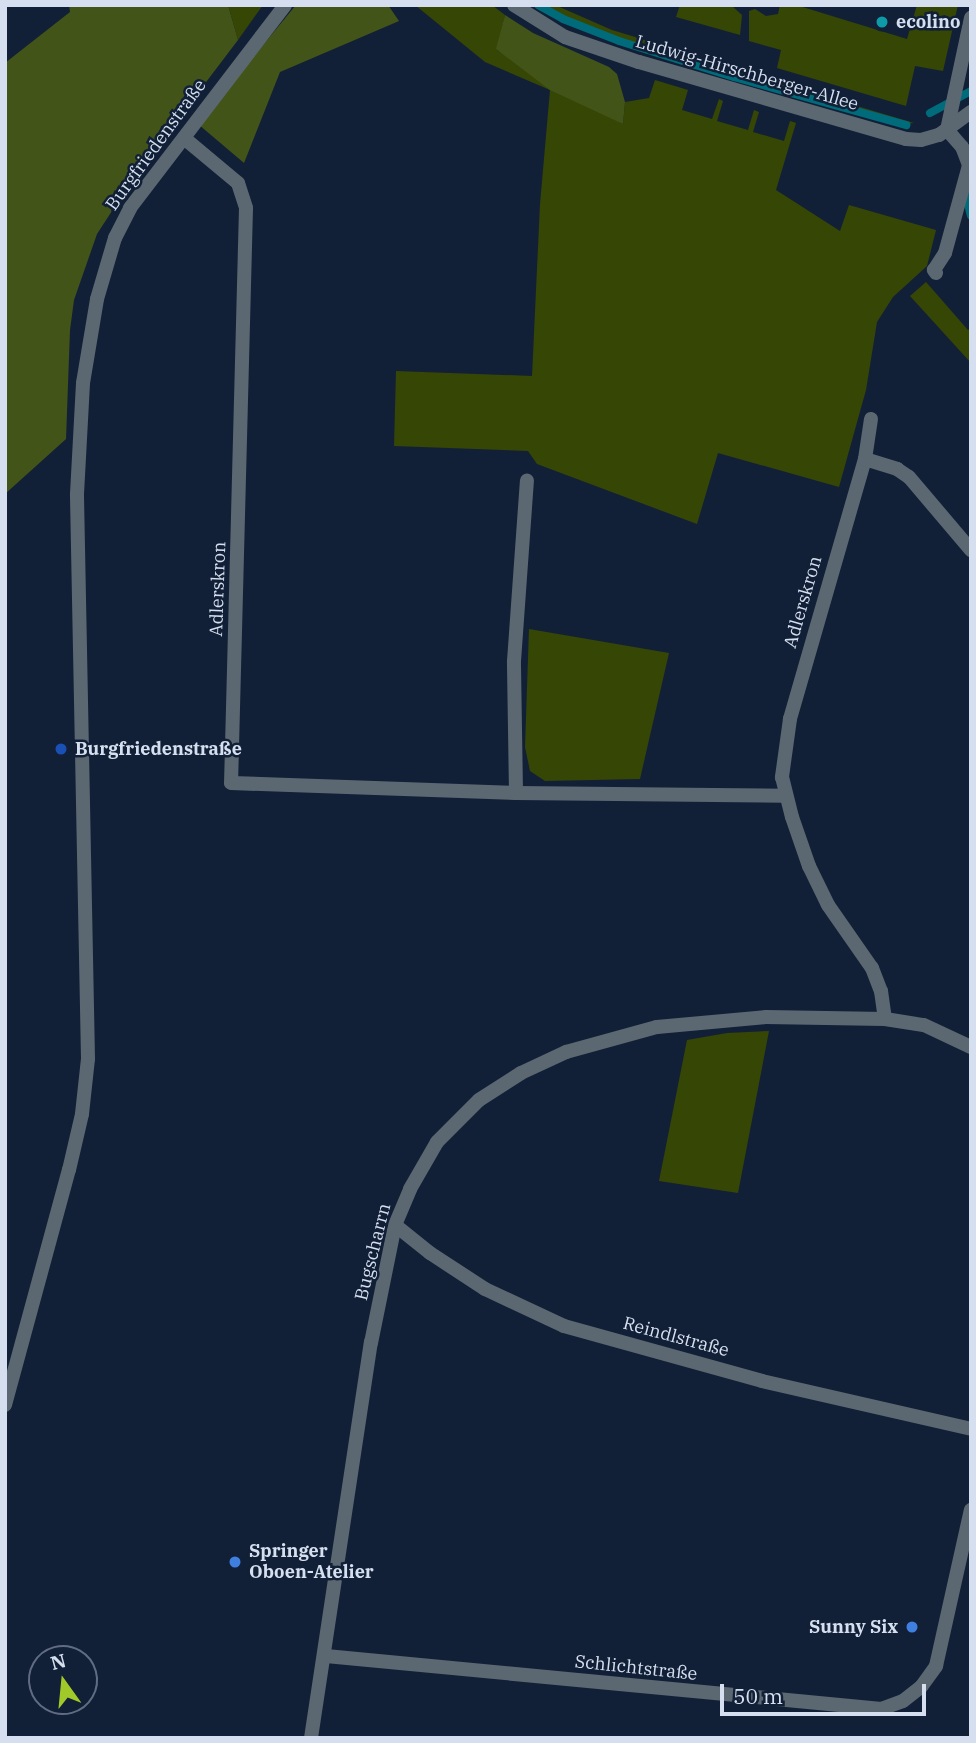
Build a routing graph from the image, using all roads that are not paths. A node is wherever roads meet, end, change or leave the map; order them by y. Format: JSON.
{"nodes":[{"id":1,"x":285,"y":5,"type":"edge"},
{"id":2,"x":514,"y":5,"type":"edge"},
{"id":3,"x":971,"y":18,"type":"edge"},
{"id":4,"x":971,"y":112,"type":"edge"},
{"id":5,"x":947,"y":130,"type":"junction"},
{"id":6,"x":184,"y":138,"type":"junction"},
{"id":7,"x":936,"y":273,"type":"dead end"},
{"id":8,"x":871,"y":419,"type":"dead end"},
{"id":9,"x":865,"y":459,"type":"junction"},
{"id":10,"x":527,"y":480,"type":"dead end"},
{"id":11,"x":971,"y":550,"type":"edge"},
{"id":12,"x":516,"y":793,"type":"junction"},
{"id":13,"x":785,"y":796,"type":"junction"},
{"id":14,"x":885,"y":1019,"type":"junction"},
{"id":15,"x":971,"y":1047,"type":"edge"},
{"id":16,"x":396,"y":1225,"type":"junction"},
{"id":17,"x":5,"y":1405,"type":"edge"},
{"id":18,"x":971,"y":1429,"type":"edge"},
{"id":19,"x":971,"y":1510,"type":"edge"},
{"id":20,"x":326,"y":1656,"type":"junction"},
{"id":21,"x":311,"y":1738,"type":"edge"}],
"edges":[{"from":1,"to":6,"type":"street","name":"Burgfriedenstraße"},
{"from":2,"to":5,"type":"street","name":"Ludwig-Hirschberger-Allee"},
{"from":3,"to":5,"type":"street"},
{"from":4,"to":5,"type":"street","name":"Ludwig-Hirschberger-Allee"},
{"from":5,"to":7,"type":"street"},
{"from":6,"to":12,"type":"street","name":"Adlerskron"},
{"from":6,"to":17,"type":"street","name":"Burgfriedenstraße"},
{"from":8,"to":9,"type":"street","name":"Adlerskron"},
{"from":9,"to":11,"type":"street"},
{"from":9,"to":13,"type":"street","name":"Adlerskron"},
{"from":10,"to":12,"type":"street"},
{"from":12,"to":13,"type":"street","name":"Adlerskron"},
{"from":13,"to":14,"type":"street","name":"Adlerskron"},
{"from":14,"to":15,"type":"street","name":"Bugscharrn"},
{"from":14,"to":16,"type":"street","name":"Bugscharrn"},
{"from":16,"to":18,"type":"street","name":"Reindlstraße"},
{"from":16,"to":20,"type":"street","name":"Bugscharrn"},
{"from":19,"to":20,"type":"street","name":"Schlichtstraße"},
{"from":20,"to":21,"type":"street","name":"Bugscharrn"}]}
